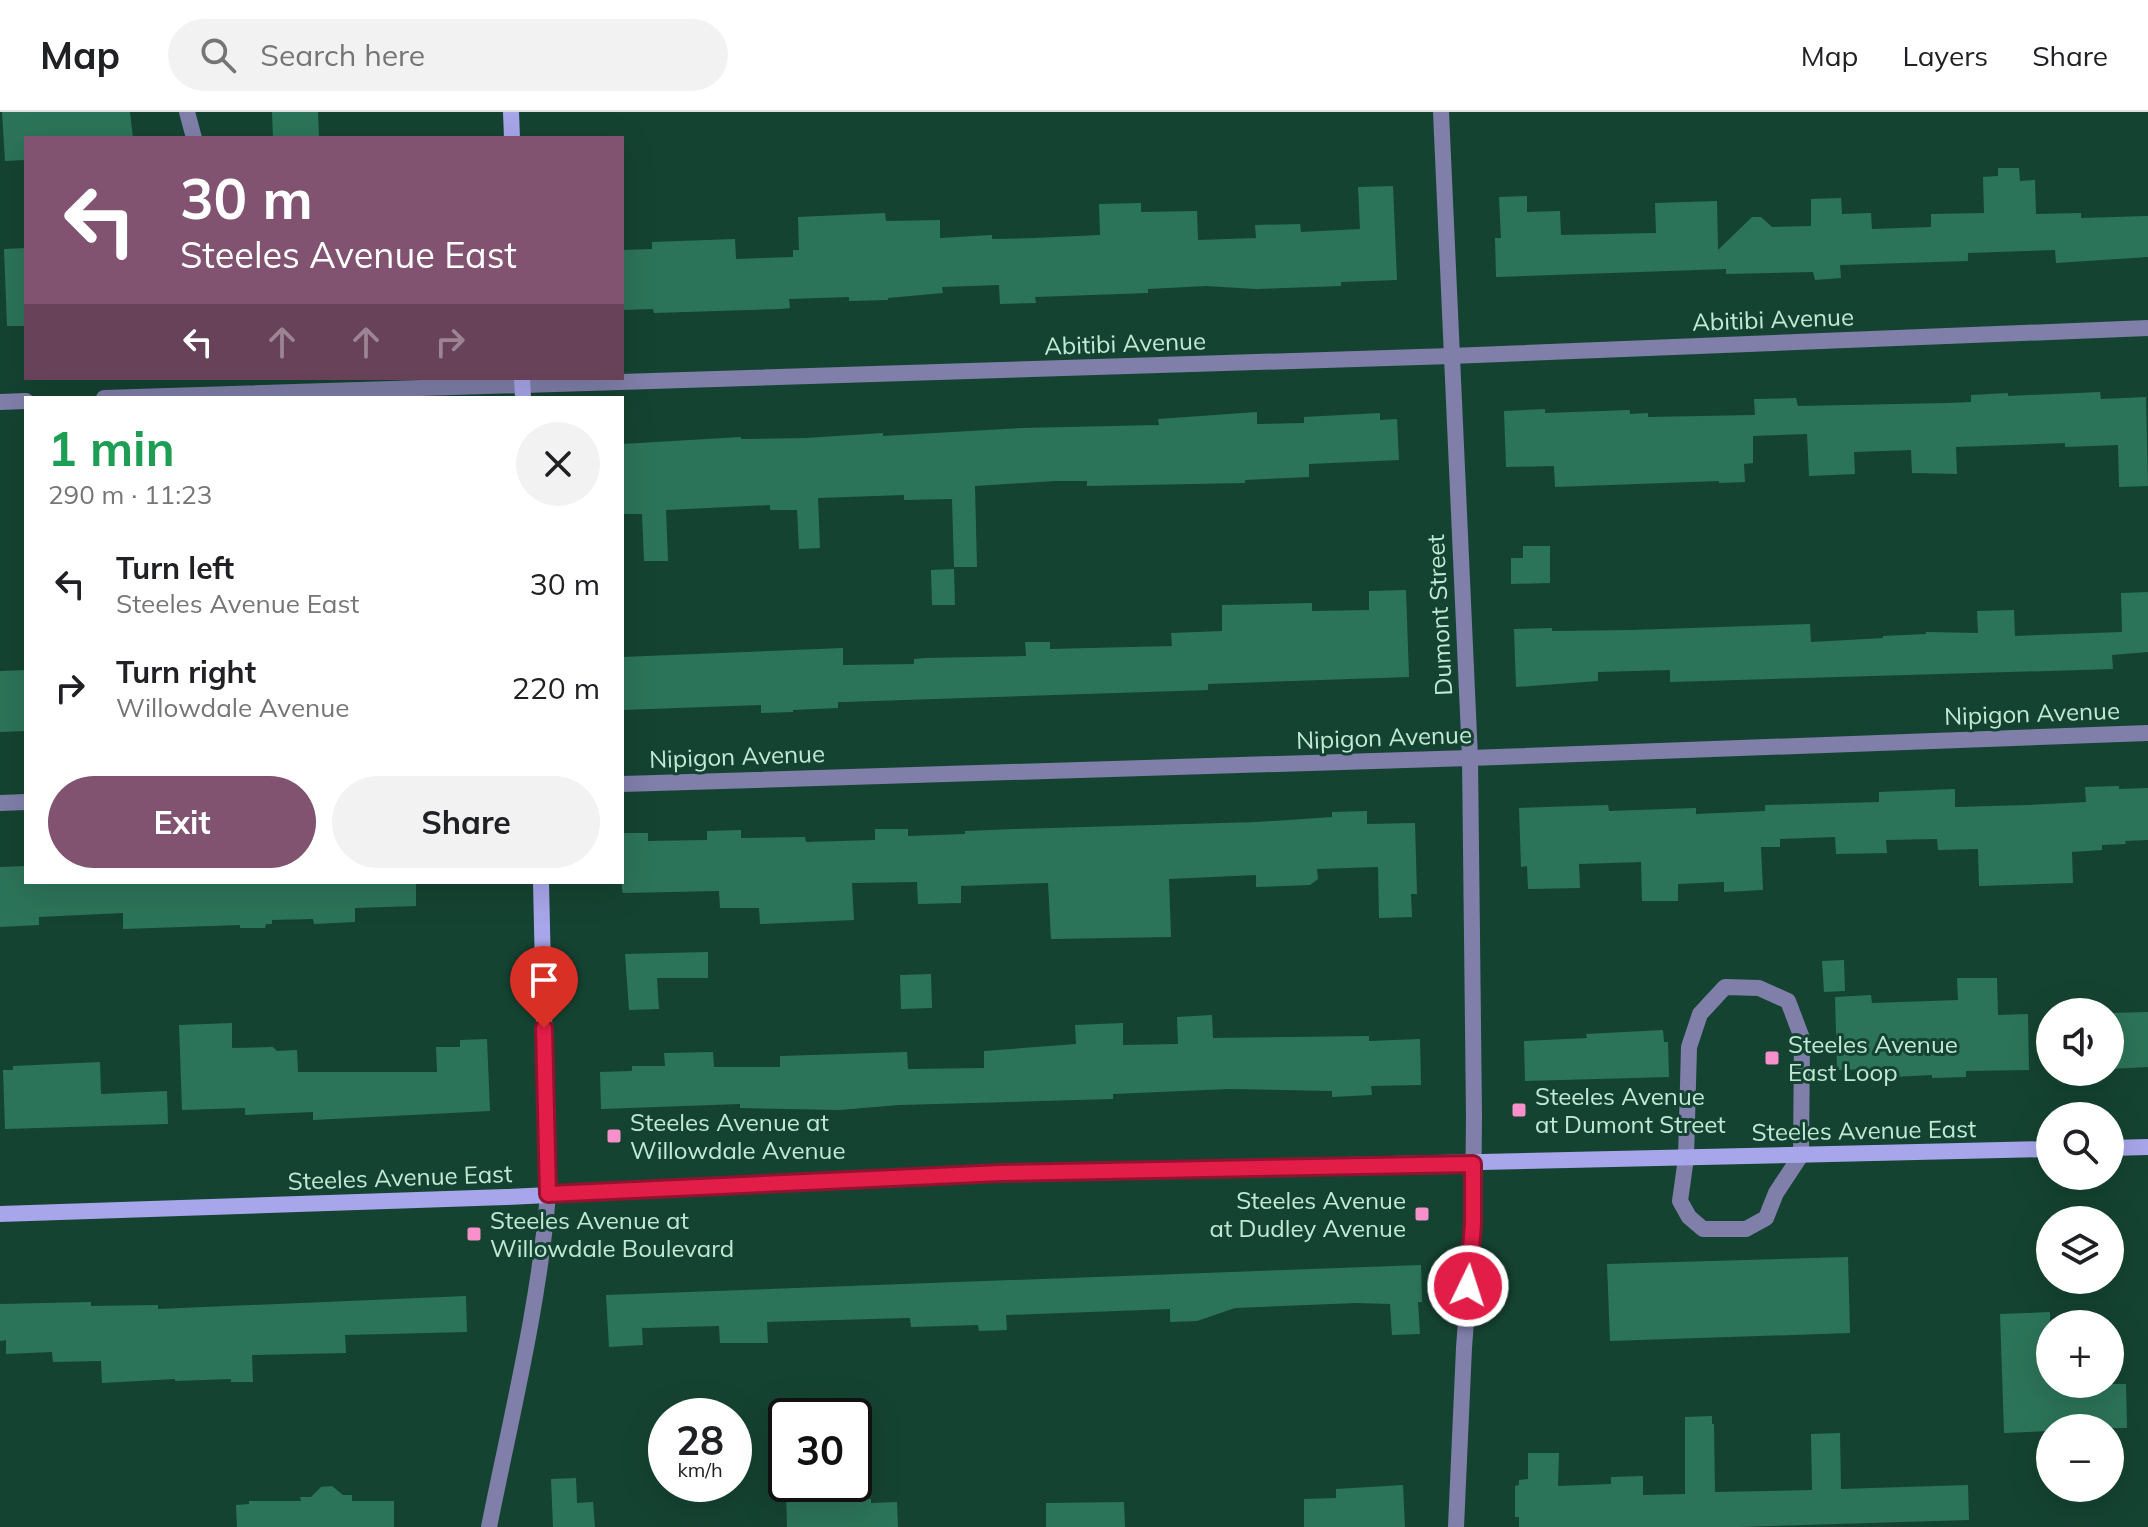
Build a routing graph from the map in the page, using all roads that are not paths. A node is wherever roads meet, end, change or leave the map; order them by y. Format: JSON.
{"nodes":[{"id":1,"x":187,"y":112,"type":"edge"},
{"id":2,"x":511,"y":112,"type":"edge"},
{"id":3,"x":1441,"y":112,"type":"edge"},
{"id":4,"x":193,"y":136,"type":"edge"},
{"id":5,"x":512,"y":136,"type":"edge"},
{"id":6,"x":2148,"y":328,"type":"edge"},
{"id":7,"x":1451,"y":356,"type":"junction"},
{"id":8,"x":222,"y":386,"type":"edge"},
{"id":9,"x":522,"y":387,"type":"edge"},
{"id":10,"x":124,"y":396,"type":"edge"},
{"id":11,"x":24,"y":401,"type":"edge"},
{"id":12,"x":0,"y":402,"type":"edge"},
{"id":13,"x":2148,"y":733,"type":"edge"},
{"id":14,"x":1470,"y":758,"type":"junction"},
{"id":15,"x":624,"y":784,"type":"edge"},
{"id":16,"x":24,"y":802,"type":"edge"},
{"id":17,"x":0,"y":803,"type":"edge"},
{"id":18,"x":541,"y":884,"type":"edge"},
{"id":19,"x":2148,"y":1147,"type":"edge"},
{"id":20,"x":2124,"y":1148,"type":"edge"},
{"id":21,"x":2036,"y":1149,"type":"edge"},
{"id":22,"x":1801,"y":1155,"type":"junction"},
{"id":23,"x":1686,"y":1158,"type":"junction"},
{"id":24,"x":1473,"y":1164,"type":"junction"},
{"id":25,"x":548,"y":1194,"type":"junction"},
{"id":26,"x":0,"y":1214,"type":"edge"},
{"id":27,"x":489,"y":1527,"type":"edge"},
{"id":28,"x":1456,"y":1527,"type":"edge"}],
"edges":[{"from":1,"to":4,"type":"street"},
{"from":2,"to":5,"type":"main road"},
{"from":3,"to":7,"type":"street","name":"Dumont Street"},
{"from":6,"to":7,"type":"street","name":"Abitibi Avenue"},
{"from":7,"to":9,"type":"street","name":"Abitibi Avenue"},
{"from":7,"to":14,"type":"street","name":"Dumont Street"},
{"from":8,"to":9,"type":"street","name":"Abitibi Avenue"},
{"from":8,"to":10,"type":"street","name":"Abitibi Avenue"},
{"from":11,"to":12,"type":"street"},
{"from":13,"to":14,"type":"street","name":"Nipigon Avenue"},
{"from":14,"to":15,"type":"street","name":"Nipigon Avenue"},
{"from":14,"to":24,"type":"street","name":"Dumont Street"},
{"from":16,"to":17,"type":"street"},
{"from":18,"to":25,"type":"main road"},
{"from":19,"to":20,"type":"main road"},
{"from":21,"to":22,"type":"main road","name":"Steeles Avenue East"},
{"from":22,"to":23,"type":"main road","name":"Steeles Avenue East"},
{"from":22,"to":23,"type":"street"},
{"from":22,"to":23,"type":"street"},
{"from":23,"to":24,"type":"main road","name":"Steeles Avenue East"},
{"from":24,"to":25,"type":"main road","name":"Steeles Avenue East"},
{"from":24,"to":28,"type":"street","name":"Dumont Street"},
{"from":25,"to":26,"type":"main road","name":"Steeles Avenue East"},
{"from":25,"to":27,"type":"street"}]}
